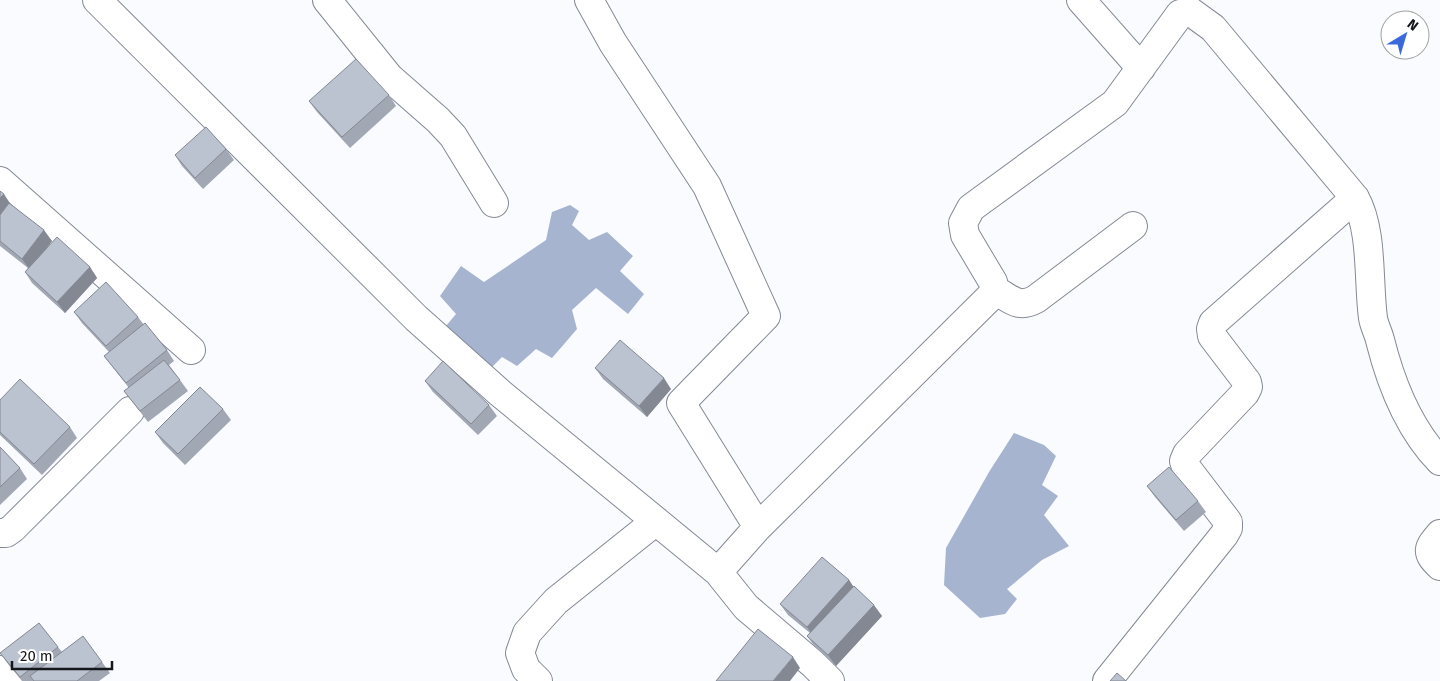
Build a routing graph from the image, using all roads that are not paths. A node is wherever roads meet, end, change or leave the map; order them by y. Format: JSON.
{"nodes":[{"id":1,"x":327,"y":0,"type":"edge"},
{"id":2,"x":589,"y":0,"type":"edge"},
{"id":3,"x":1081,"y":0,"type":"edge"},
{"id":4,"x":112,"y":5,"type":"edge"},
{"id":5,"x":1141,"y":68,"type":"junction"},
{"id":6,"x":0,"y":181,"type":"edge"},
{"id":7,"x":1355,"y":198,"type":"junction"},
{"id":8,"x":494,"y":202,"type":"dead end"},
{"id":9,"x":1133,"y":226,"type":"dead end"},
{"id":10,"x":994,"y":290,"type":"junction"},
{"id":11,"x":191,"y":350,"type":"dead end"},
{"id":12,"x":130,"y":411,"type":"edge"},
{"id":13,"x":1440,"y":461,"type":"edge"},
{"id":14,"x":656,"y":521,"type":"junction"},
{"id":15,"x":758,"y":527,"type":"junction"},
{"id":16,"x":0,"y":532,"type":"edge"},
{"id":17,"x":1440,"y":534,"type":"edge"},
{"id":18,"x":1440,"y":566,"type":"edge"},
{"id":19,"x":718,"y":572,"type":"junction"},
{"id":20,"x":0,"y":670,"type":"edge"},
{"id":21,"x":13,"y":681,"type":"edge"},
{"id":22,"x":538,"y":681,"type":"edge"},
{"id":23,"x":830,"y":681,"type":"edge"},
{"id":24,"x":1107,"y":681,"type":"edge"}],
"edges":[{"from":1,"to":8,"type":"street"},
{"from":2,"to":15,"type":"street"},
{"from":3,"to":5,"type":"street"},
{"from":4,"to":14,"type":"street"},
{"from":5,"to":7,"type":"street"},
{"from":5,"to":10,"type":"street"},
{"from":6,"to":11,"type":"street"},
{"from":7,"to":13,"type":"street"},
{"from":7,"to":24,"type":"street"},
{"from":9,"to":10,"type":"street"},
{"from":10,"to":15,"type":"street"},
{"from":12,"to":16,"type":"street"},
{"from":14,"to":19,"type":"street"},
{"from":14,"to":22,"type":"street"},
{"from":15,"to":19,"type":"street"},
{"from":17,"to":18,"type":"street"},
{"from":19,"to":23,"type":"street"},
{"from":20,"to":21,"type":"street"}]}
